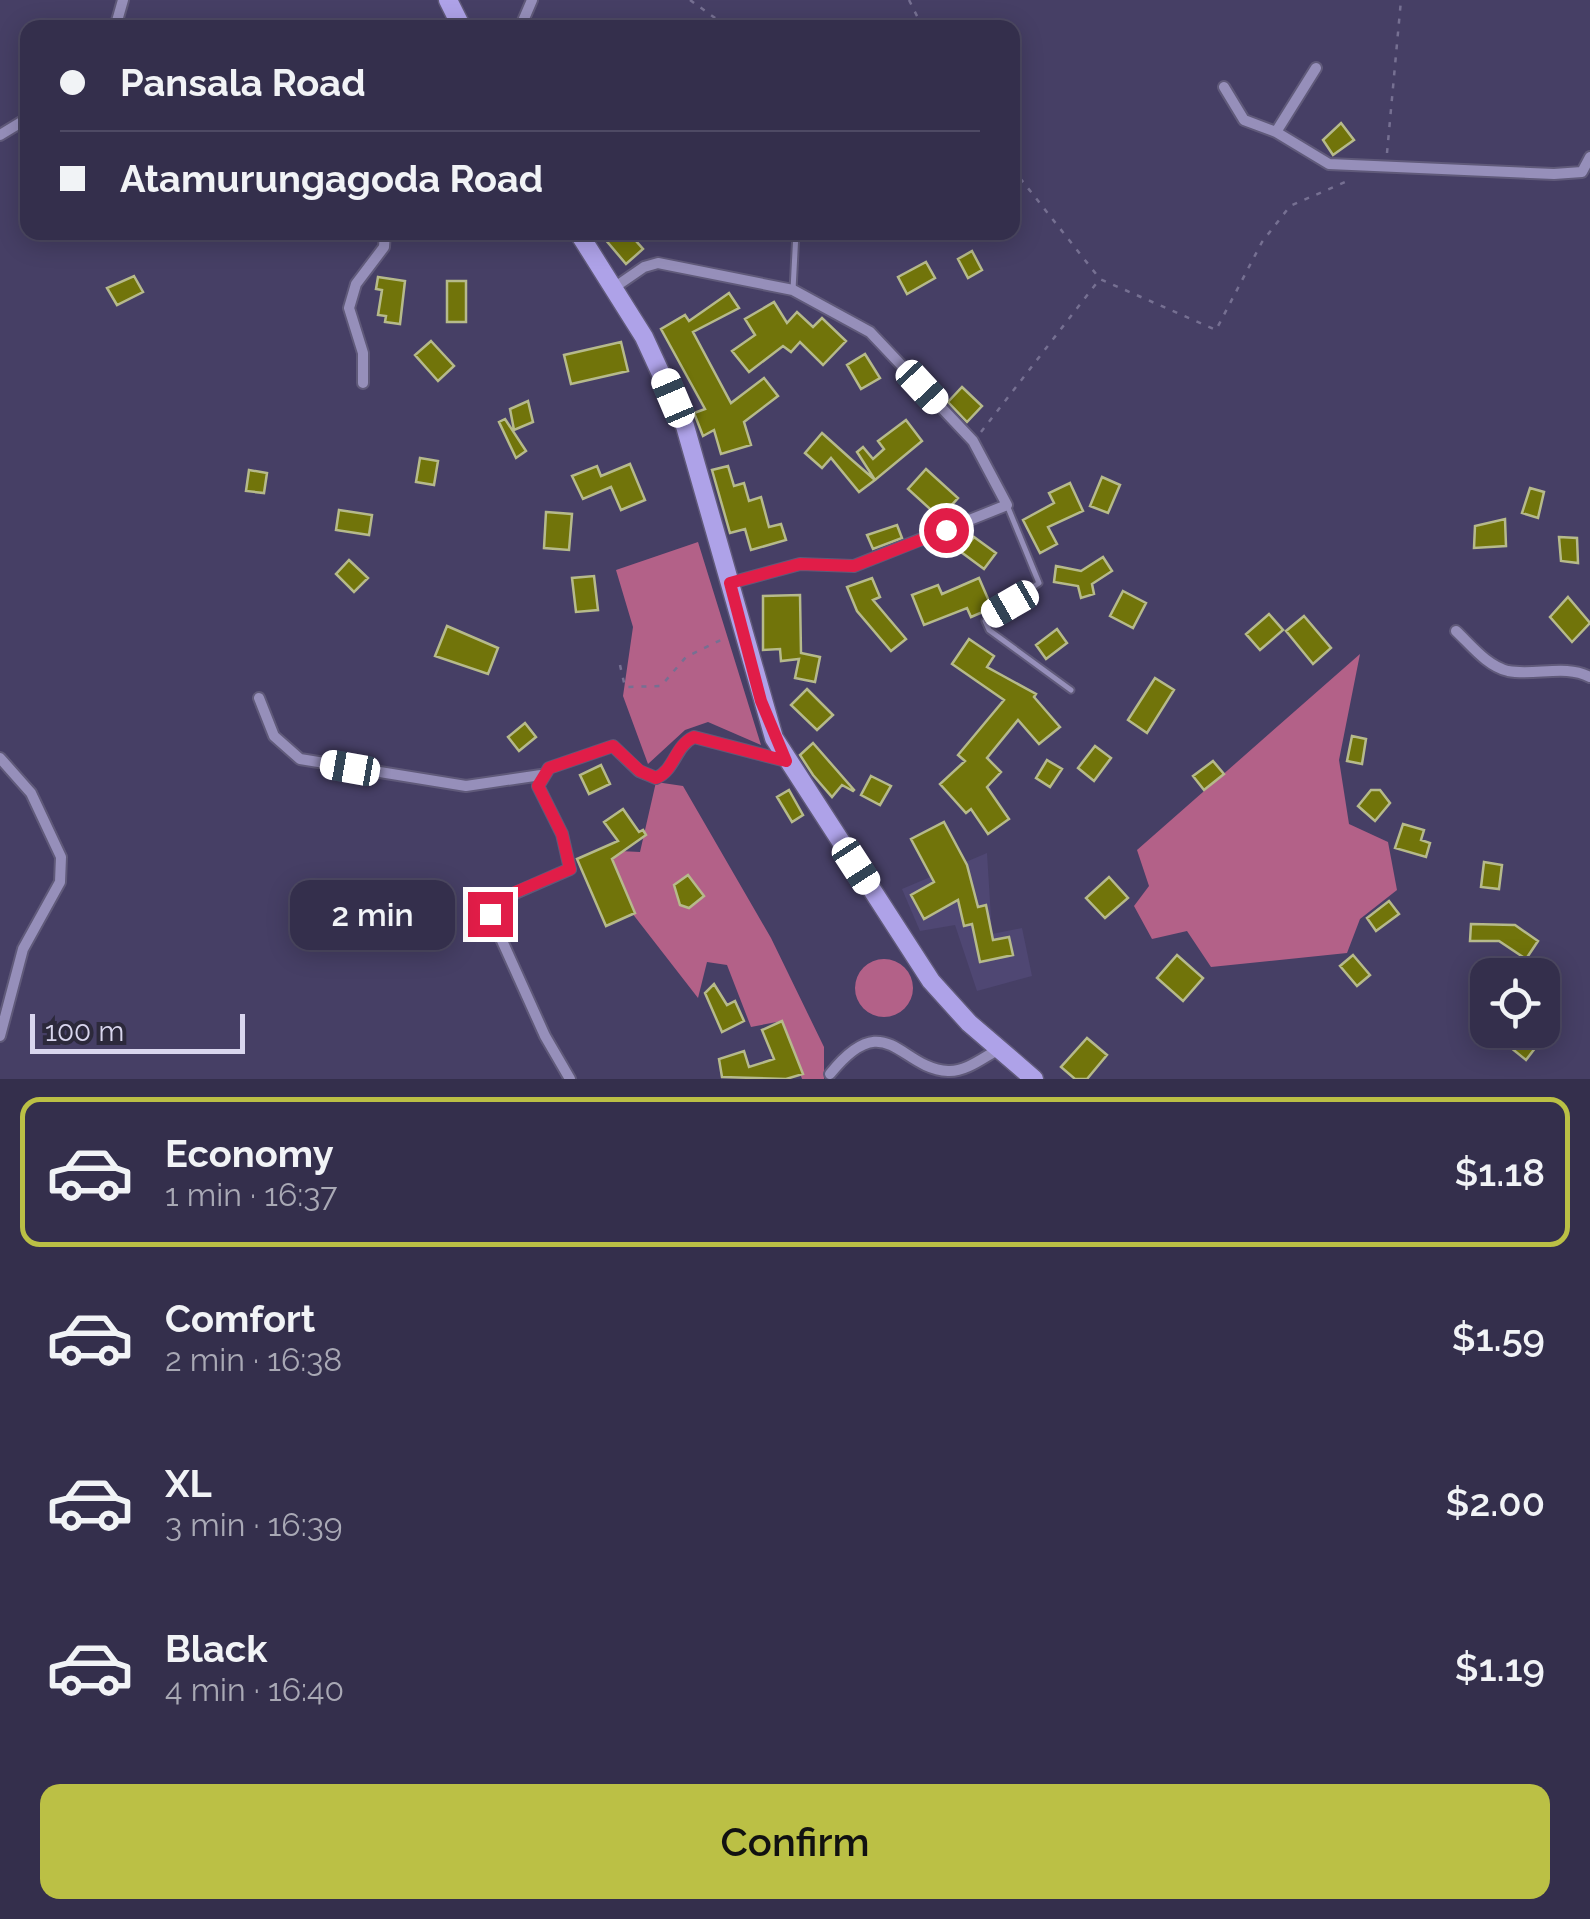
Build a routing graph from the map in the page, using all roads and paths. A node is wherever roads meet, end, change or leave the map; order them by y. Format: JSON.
{"nodes":[{"id":1,"x":690,"y":0,"type":"edge"},
{"id":2,"x":1401,"y":0,"type":"edge"},
{"id":3,"x":718,"y":20,"type":"edge"},
{"id":4,"x":1316,"y":68,"type":"dead end"},
{"id":5,"x":1224,"y":87,"type":"dead end"},
{"id":6,"x":1276,"y":132,"type":"junction"},
{"id":7,"x":1590,"y":156,"type":"edge"},
{"id":8,"x":1386,"y":164,"type":"junction"},
{"id":9,"x":1020,"y":178,"type":"edge"},
{"id":10,"x":1353,"y":178,"type":"dead end"},
{"id":11,"x":384,"y":240,"type":"edge"},
{"id":12,"x":583,"y":240,"type":"edge"},
{"id":13,"x":796,"y":240,"type":"edge"},
{"id":14,"x":1100,"y":278,"type":"junction"},
{"id":15,"x":615,"y":287,"type":"junction"},
{"id":16,"x":793,"y":290,"type":"junction"},
{"id":17,"x":362,"y":383,"type":"dead end"},
{"id":18,"x":974,"y":441,"type":"junction"},
{"id":19,"x":1007,"y":505,"type":"junction"},
{"id":20,"x":730,"y":583,"type":"junction"},
{"id":21,"x":742,"y":631,"type":"junction"},
{"id":22,"x":1456,"y":631,"type":"dead end"},
{"id":23,"x":620,"y":665,"type":"dead end"},
{"id":24,"x":1590,"y":677,"type":"edge"},
{"id":25,"x":1071,"y":690,"type":"dead end"},
{"id":26,"x":259,"y":698,"type":"dead end"},
{"id":27,"x":0,"y":758,"type":"edge"},
{"id":28,"x":786,"y":761,"type":"junction"},
{"id":29,"x":541,"y":776,"type":"junction"},
{"id":30,"x":0,"y":1036,"type":"edge"},
{"id":31,"x":999,"y":1048,"type":"junction"},
{"id":32,"x":830,"y":1074,"type":"dead end"},
{"id":33,"x":570,"y":1079,"type":"edge"},
{"id":34,"x":1034,"y":1079,"type":"edge"}],
"edges":[{"from":1,"to":3,"type":"path"},
{"from":2,"to":8,"type":"path"},
{"from":4,"to":6,"type":"street"},
{"from":5,"to":6,"type":"street"},
{"from":6,"to":8,"type":"street"},
{"from":7,"to":8,"type":"street"},
{"from":9,"to":14,"type":"path"},
{"from":10,"to":14,"type":"path"},
{"from":11,"to":17,"type":"street"},
{"from":12,"to":15,"type":"highway"},
{"from":13,"to":16,"type":"lane"},
{"from":14,"to":18,"type":"path"},
{"from":15,"to":16,"type":"street"},
{"from":15,"to":20,"type":"highway"},
{"from":16,"to":18,"type":"street"},
{"from":18,"to":19,"type":"street"},
{"from":19,"to":20,"type":"street"},
{"from":19,"to":25,"type":"lane"},
{"from":20,"to":21,"type":"highway"},
{"from":21,"to":23,"type":"path"},
{"from":21,"to":28,"type":"highway"},
{"from":22,"to":24,"type":"street"},
{"from":26,"to":29,"type":"street"},
{"from":27,"to":30,"type":"street"},
{"from":28,"to":29,"type":"street"},
{"from":28,"to":31,"type":"highway"},
{"from":29,"to":33,"type":"street"},
{"from":31,"to":32,"type":"street"},
{"from":31,"to":34,"type":"highway"}]}
